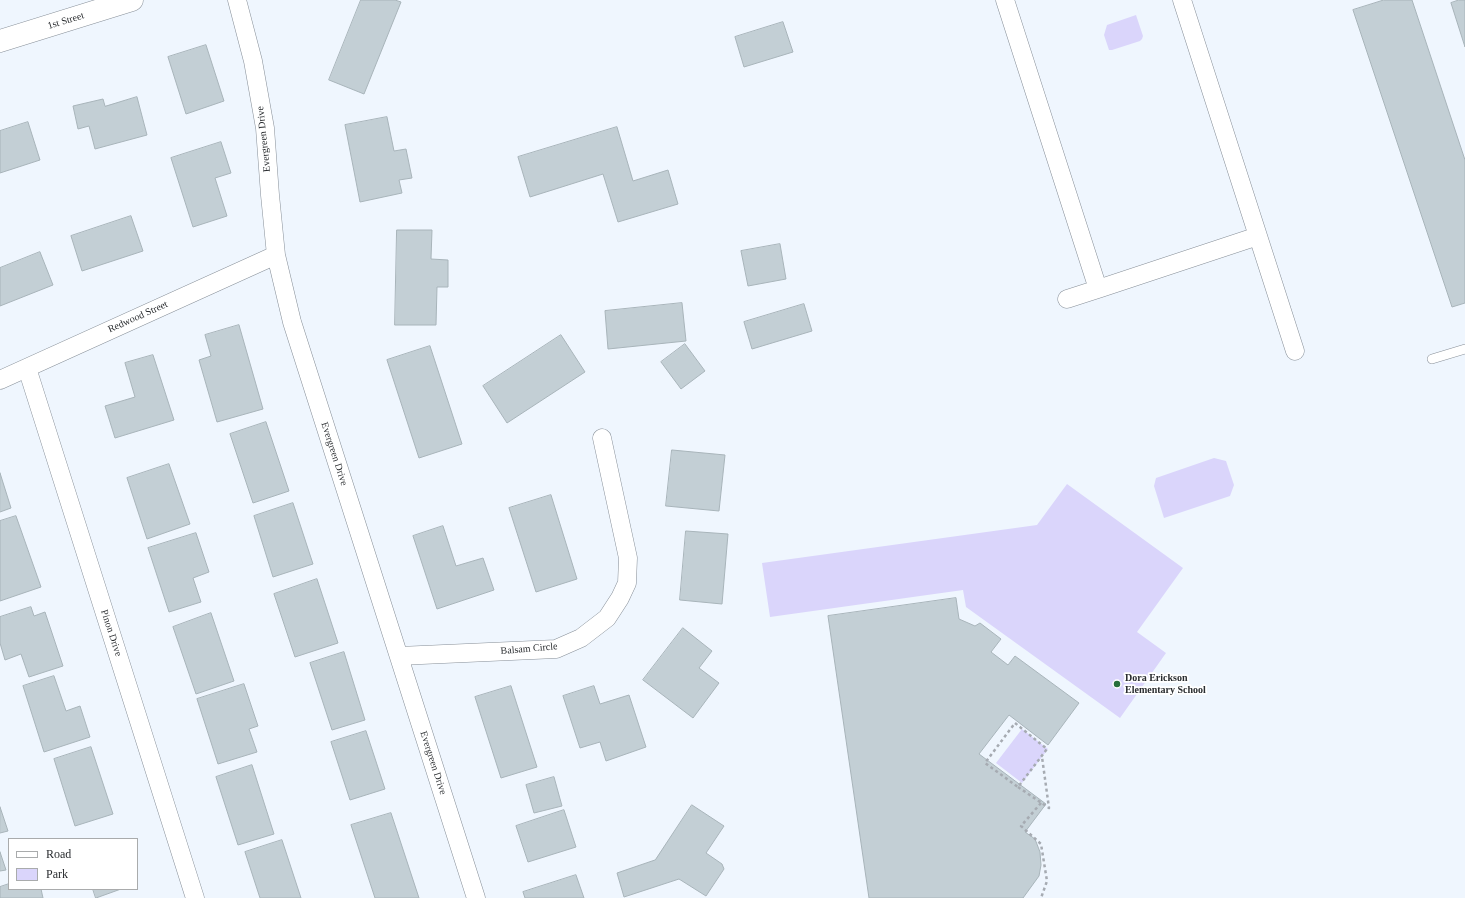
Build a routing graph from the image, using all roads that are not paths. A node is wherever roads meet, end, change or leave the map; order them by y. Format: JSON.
{"nodes":[{"id":1,"x":132,"y":0,"type":"edge"},
{"id":2,"x":237,"y":0,"type":"edge"},
{"id":3,"x":1006,"y":0,"type":"edge"},
{"id":4,"x":1182,"y":0,"type":"edge"},
{"id":5,"x":0,"y":41,"type":"edge"},
{"id":6,"x":1258,"y":236,"type":"junction"},
{"id":7,"x":276,"y":255,"type":"junction"},
{"id":8,"x":1098,"y":289,"type":"junction"},
{"id":9,"x":1067,"y":298,"type":"dead end"},
{"id":10,"x":1465,"y":349,"type":"edge"},
{"id":11,"x":1295,"y":351,"type":"dead end"},
{"id":12,"x":1432,"y":359,"type":"dead end"},
{"id":13,"x":27,"y":368,"type":"junction"},
{"id":14,"x":0,"y":380,"type":"edge"},
{"id":15,"x":602,"y":438,"type":"dead end"},
{"id":16,"x":399,"y":656,"type":"junction"},
{"id":17,"x":195,"y":898,"type":"edge"},
{"id":18,"x":476,"y":898,"type":"edge"}],
"edges":[{"from":1,"to":5,"type":"main road","name":"1st Street"},
{"from":2,"to":7,"type":"street","name":"Evergreen Drive"},
{"from":3,"to":8,"type":"street"},
{"from":4,"to":6,"type":"street"},
{"from":6,"to":8,"type":"street"},
{"from":6,"to":11,"type":"street"},
{"from":7,"to":13,"type":"street","name":"Redwood Street"},
{"from":7,"to":16,"type":"street","name":"Evergreen Drive"},
{"from":8,"to":9,"type":"street"},
{"from":10,"to":12,"type":"lane"},
{"from":13,"to":14,"type":"street","name":"Redwood Street"},
{"from":13,"to":17,"type":"street","name":"Pinon Drive"},
{"from":15,"to":16,"type":"street","name":"Balsam Circle"},
{"from":16,"to":18,"type":"street","name":"Evergreen Drive"}]}
